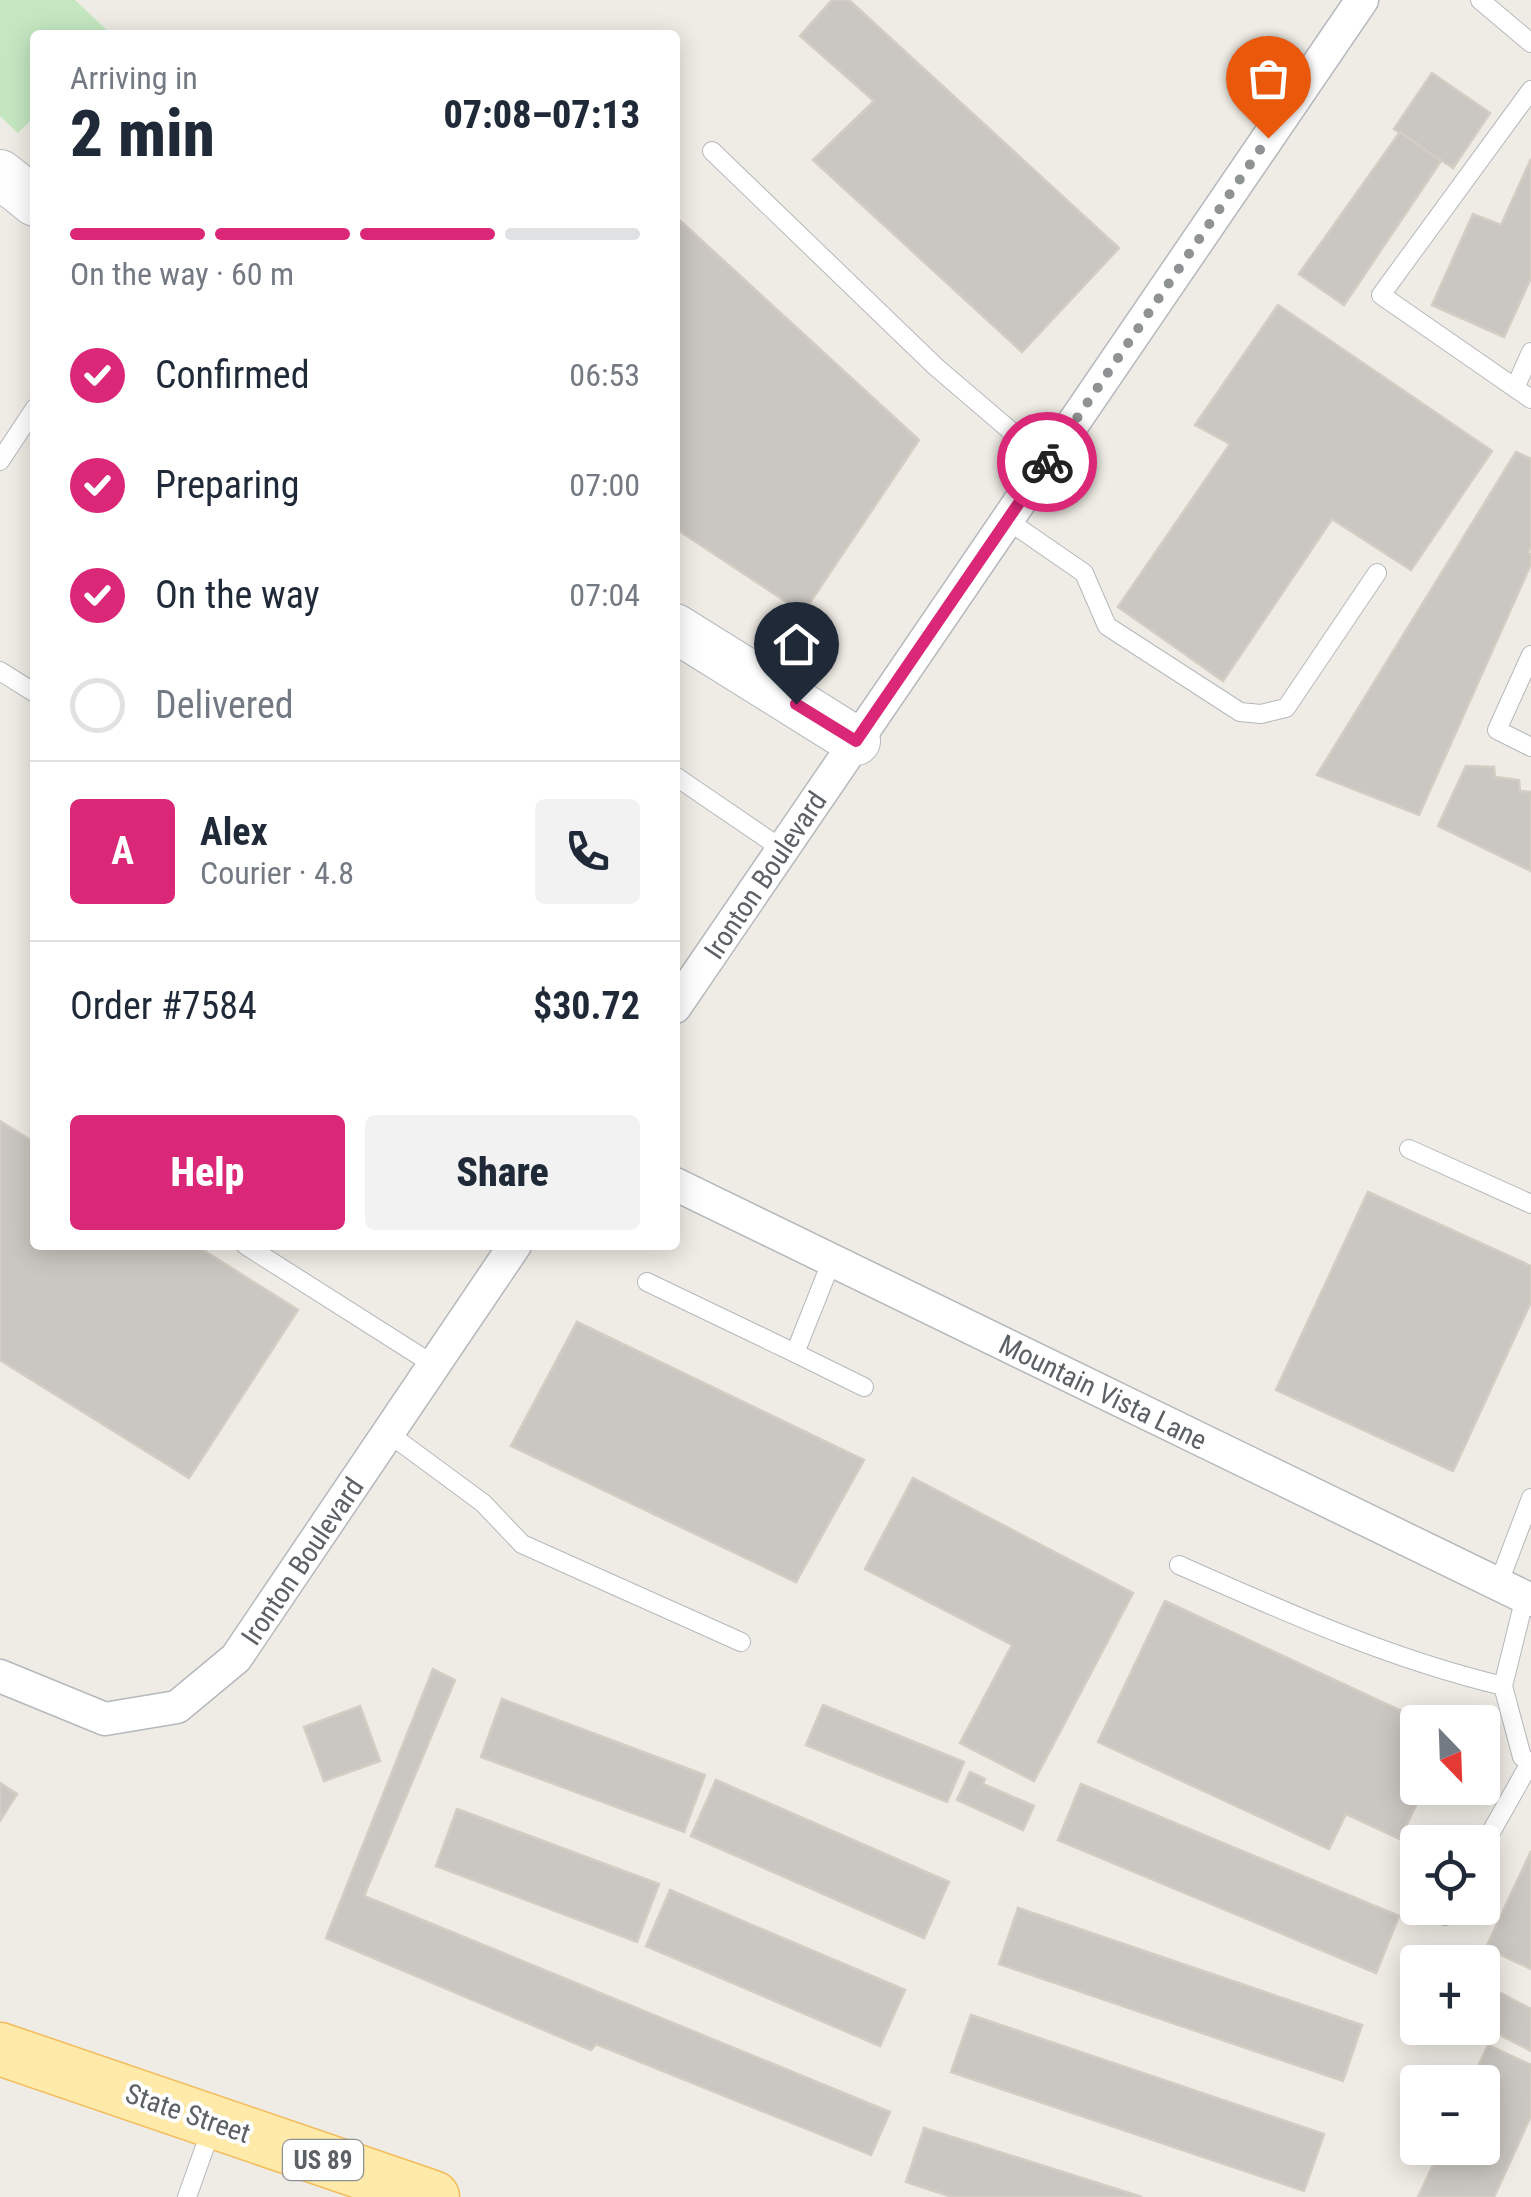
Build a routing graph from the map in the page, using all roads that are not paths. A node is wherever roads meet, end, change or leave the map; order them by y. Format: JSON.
{"nodes":[{"id":1,"x":1362,"y":0,"type":"edge"},
{"id":2,"x":1480,"y":0,"type":"edge"},
{"id":3,"x":1531,"y":44,"type":"edge"},
{"id":4,"x":1531,"y":90,"type":"edge"},
{"id":5,"x":712,"y":151,"type":"dead end"},
{"id":6,"x":0,"y":174,"type":"edge"},
{"id":7,"x":30,"y":198,"type":"edge"},
{"id":8,"x":1531,"y":352,"type":"edge"},
{"id":9,"x":1523,"y":393,"type":"edge"},
{"id":10,"x":30,"y":415,"type":"edge"},
{"id":11,"x":0,"y":460,"type":"edge"},
{"id":12,"x":1047,"y":462,"type":"junction"},
{"id":13,"x":1007,"y":520,"type":"junction"},
{"id":14,"x":1377,"y":573,"type":"dead end"},
{"id":15,"x":680,"y":631,"type":"edge"},
{"id":16,"x":1531,"y":655,"type":"edge"},
{"id":17,"x":0,"y":670,"type":"edge"},
{"id":18,"x":30,"y":691,"type":"edge"},
{"id":19,"x":856,"y":741,"type":"junction"},
{"id":20,"x":1531,"y":747,"type":"edge"},
{"id":21,"x":680,"y":779,"type":"edge"},
{"id":22,"x":782,"y":849,"type":"junction"},
{"id":23,"x":680,"y":1000,"type":"edge"},
{"id":24,"x":1409,"y":1148,"type":"dead end"},
{"id":25,"x":680,"y":1186,"type":"edge"},
{"id":26,"x":1531,"y":1204,"type":"edge"},
{"id":27,"x":253,"y":1250,"type":"edge"},
{"id":28,"x":280,"y":1250,"type":"edge"},
{"id":29,"x":512,"y":1250,"type":"edge"},
{"id":30,"x":832,"y":1260,"type":"junction"},
{"id":31,"x":272,"y":1262,"type":"junction"},
{"id":32,"x":646,"y":1282,"type":"dead end"},
{"id":33,"x":796,"y":1352,"type":"junction"},
{"id":34,"x":434,"y":1365,"type":"junction"},
{"id":35,"x":864,"y":1387,"type":"dead end"},
{"id":36,"x":388,"y":1433,"type":"junction"},
{"id":37,"x":1531,"y":1498,"type":"edge"},
{"id":38,"x":1179,"y":1565,"type":"dead end"},
{"id":39,"x":1518,"y":1594,"type":"edge"},
{"id":40,"x":741,"y":1642,"type":"dead end"},
{"id":41,"x":0,"y":1676,"type":"edge"},
{"id":42,"x":1503,"y":1686,"type":"junction"},
{"id":43,"x":1530,"y":1764,"type":"edge"},
{"id":44,"x":1495,"y":1825,"type":"edge"},
{"id":45,"x":0,"y":2049,"type":"edge"},
{"id":46,"x":214,"y":2122,"type":"junction"},
{"id":47,"x":187,"y":2197,"type":"edge"},
{"id":48,"x":433,"y":2197,"type":"edge"}],
"edges":[{"from":1,"to":12,"type":"street","name":"Ironton Boulevard"},
{"from":2,"to":3,"type":"lane"},
{"from":4,"to":9,"type":"lane"},
{"from":5,"to":12,"type":"lane"},
{"from":6,"to":7,"type":"street"},
{"from":8,"to":9,"type":"lane"},
{"from":10,"to":11,"type":"lane"},
{"from":12,"to":13,"type":"street","name":"Ironton Boulevard"},
{"from":13,"to":14,"type":"lane"},
{"from":13,"to":19,"type":"street","name":"Ironton Boulevard"},
{"from":15,"to":19,"type":"street"},
{"from":16,"to":20,"type":"lane"},
{"from":17,"to":18,"type":"lane"},
{"from":19,"to":22,"type":"street","name":"Ironton Boulevard"},
{"from":21,"to":22,"type":"lane"},
{"from":22,"to":23,"type":"street","name":"Ironton Boulevard"},
{"from":24,"to":26,"type":"lane"},
{"from":25,"to":30,"type":"street","name":"Mountain Vista Lane"},
{"from":27,"to":31,"type":"lane"},
{"from":28,"to":31,"type":"lane"},
{"from":29,"to":34,"type":"street","name":"Ironton Boulevard"},
{"from":30,"to":33,"type":"lane"},
{"from":30,"to":39,"type":"street","name":"Mountain Vista Lane"},
{"from":31,"to":34,"type":"lane"},
{"from":32,"to":33,"type":"lane"},
{"from":33,"to":35,"type":"lane"},
{"from":34,"to":36,"type":"street","name":"Ironton Boulevard"},
{"from":36,"to":40,"type":"lane"},
{"from":36,"to":41,"type":"street","name":"Ironton Boulevard"},
{"from":37,"to":39,"type":"lane"},
{"from":38,"to":42,"type":"lane"},
{"from":39,"to":42,"type":"lane"},
{"from":42,"to":43,"type":"lane"},
{"from":43,"to":44,"type":"lane"},
{"from":45,"to":46,"type":"main road","name":"State Street","number":"US 89"},
{"from":46,"to":47,"type":"lane"},
{"from":46,"to":48,"type":"main road","name":"State Street","number":"US 89"}]}
